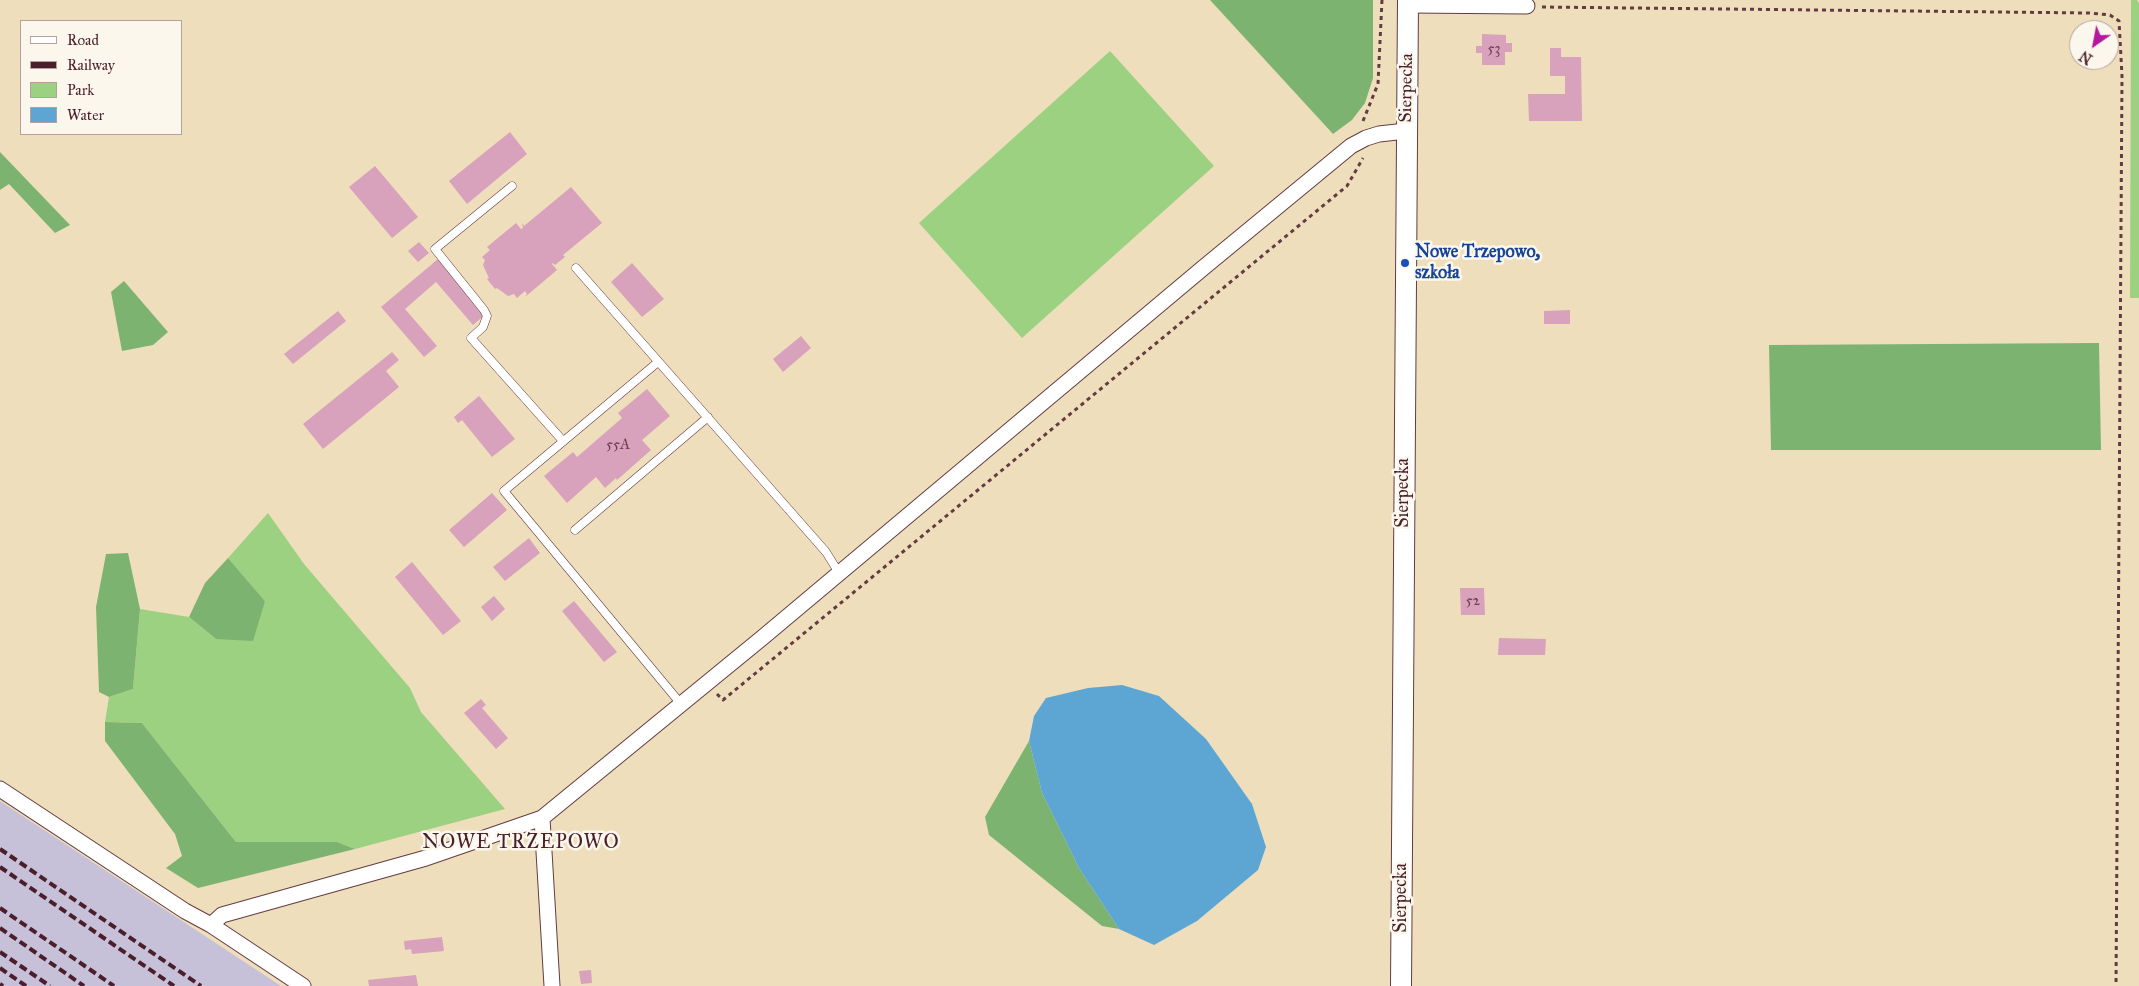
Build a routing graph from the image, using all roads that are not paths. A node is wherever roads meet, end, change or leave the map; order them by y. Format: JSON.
{"nodes":[{"id":1,"x":1408,"y":3,"type":"edge"},
{"id":2,"x":1527,"y":6,"type":"road end"},
{"id":3,"x":1406,"y":131,"type":"junction"},
{"id":4,"x":512,"y":186,"type":"dead end"},
{"id":5,"x":576,"y":268,"type":"dead end"},
{"id":6,"x":658,"y":362,"type":"junction"},
{"id":7,"x":708,"y":418,"type":"junction"},
{"id":8,"x":563,"y":441,"type":"junction"},
{"id":9,"x":575,"y":530,"type":"dead end"},
{"id":10,"x":839,"y":573,"type":"junction"},
{"id":11,"x":681,"y":704,"type":"junction"},
{"id":12,"x":0,"y":789,"type":"edge"},
{"id":13,"x":542,"y":818,"type":"junction"},
{"id":14,"x":211,"y":925,"type":"junction"},
{"id":15,"x":303,"y":986,"type":"edge"},
{"id":16,"x":552,"y":986,"type":"edge"},
{"id":17,"x":1401,"y":986,"type":"edge"}],
"edges":[{"from":1,"to":2,"type":"street"},
{"from":1,"to":3,"type":"street","name":"Sierpecka"},
{"from":3,"to":10,"type":"street"},
{"from":3,"to":17,"type":"street","name":"Sierpecka"},
{"from":4,"to":8,"type":"lane"},
{"from":5,"to":6,"type":"lane"},
{"from":6,"to":7,"type":"lane"},
{"from":6,"to":8,"type":"lane"},
{"from":7,"to":9,"type":"lane"},
{"from":7,"to":10,"type":"lane"},
{"from":8,"to":11,"type":"lane"},
{"from":10,"to":11,"type":"street"},
{"from":11,"to":13,"type":"street"},
{"from":12,"to":14,"type":"street"},
{"from":13,"to":14,"type":"street"},
{"from":13,"to":16,"type":"street"},
{"from":14,"to":15,"type":"street"}]}
